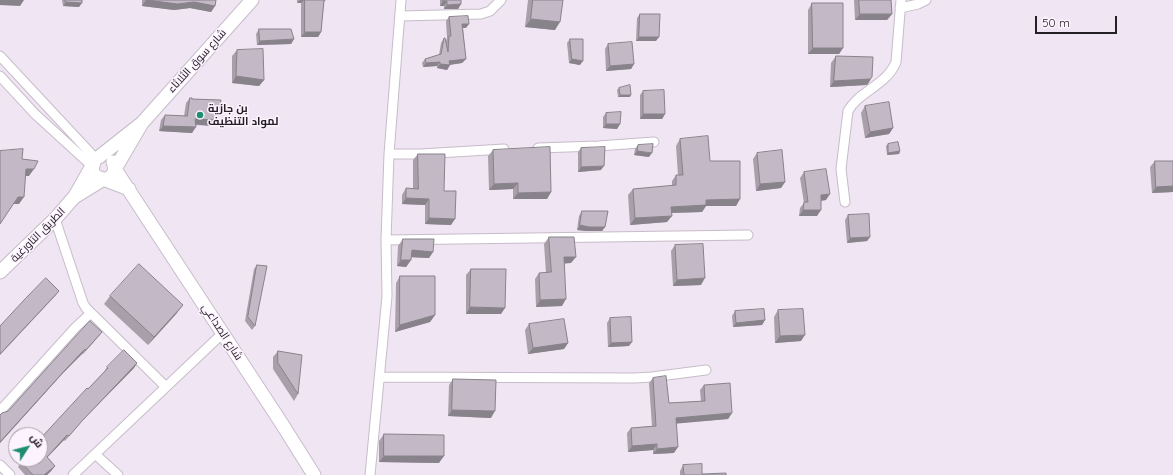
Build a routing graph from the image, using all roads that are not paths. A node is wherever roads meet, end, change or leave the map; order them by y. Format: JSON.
{"nodes":[{"id":1,"x":252,"y":0,"type":"edge"},
{"id":2,"x":401,"y":0,"type":"edge"},
{"id":3,"x":501,"y":0,"type":"edge"},
{"id":4,"x":926,"y":0,"type":"edge"},
{"id":5,"x":901,"y":4,"type":"edge"},
{"id":6,"x":400,"y":16,"type":"junction"},
{"id":7,"x":0,"y":56,"type":"edge"},
{"id":8,"x":0,"y":76,"type":"edge"},
{"id":9,"x":142,"y":123,"type":"junction"},
{"id":10,"x":654,"y":142,"type":"dead end"},
{"id":11,"x":527,"y":148,"type":"edge"},
{"id":12,"x":512,"y":149,"type":"edge"},
{"id":13,"x":389,"y":154,"type":"junction"},
{"id":14,"x":96,"y":161,"type":"junction"},
{"id":15,"x":115,"y":169,"type":"junction"},
{"id":16,"x":102,"y":180,"type":"junction"},
{"id":17,"x":129,"y":190,"type":"junction"},
{"id":18,"x":75,"y":196,"type":"junction"},
{"id":19,"x":845,"y":202,"type":"dead end"},
{"id":20,"x":54,"y":219,"type":"junction"},
{"id":21,"x":748,"y":235,"type":"dead end"},
{"id":22,"x":386,"y":240,"type":"junction"},
{"id":23,"x":0,"y":272,"type":"edge"},
{"id":24,"x":91,"y":313,"type":"junction"},
{"id":25,"x":223,"y":333,"type":"junction"},
{"id":26,"x":706,"y":370,"type":"dead end"},
{"id":27,"x":379,"y":377,"type":"junction"},
{"id":28,"x":166,"y":387,"type":"junction"},
{"id":29,"x":0,"y":411,"type":"edge"},
{"id":30,"x":96,"y":454,"type":"junction"},
{"id":31,"x":0,"y":465,"type":"edge"},
{"id":32,"x":10,"y":475,"type":"edge"},
{"id":33,"x":73,"y":475,"type":"edge"},
{"id":34,"x":118,"y":475,"type":"edge"},
{"id":35,"x":314,"y":475,"type":"edge"},
{"id":36,"x":370,"y":475,"type":"edge"}],
"edges":[{"from":1,"to":9,"type":"street","name":"شارع سوق الثلاثاء"},
{"from":2,"to":6,"type":"street"},
{"from":3,"to":6,"type":"street"},
{"from":4,"to":5,"type":"street"},
{"from":5,"to":19,"type":"street"},
{"from":6,"to":13,"type":"street"},
{"from":7,"to":14,"type":"street"},
{"from":8,"to":14,"type":"street"},
{"from":9,"to":14,"type":"street"},
{"from":9,"to":15,"type":"street"},
{"from":10,"to":11,"type":"street"},
{"from":12,"to":13,"type":"street"},
{"from":13,"to":22,"type":"street"},
{"from":14,"to":15,"type":"street"},
{"from":14,"to":16,"type":"street"},
{"from":14,"to":18,"type":"street"},
{"from":15,"to":16,"type":"street"},
{"from":15,"to":17,"type":"street","name":"شارع الصداعي"},
{"from":16,"to":17,"type":"street"},
{"from":16,"to":18,"type":"street"},
{"from":17,"to":25,"type":"street","name":"شارع الصداعي"},
{"from":18,"to":20,"type":"street","name":"الطريق التاورغية"},
{"from":20,"to":23,"type":"street","name":"الطريق التاورغية"},
{"from":20,"to":24,"type":"street"},
{"from":21,"to":22,"type":"street"},
{"from":22,"to":27,"type":"street"},
{"from":24,"to":28,"type":"street"},
{"from":24,"to":29,"type":"street"},
{"from":25,"to":28,"type":"street"},
{"from":25,"to":35,"type":"street","name":"شارع الصداعي"},
{"from":26,"to":27,"type":"street"},
{"from":27,"to":36,"type":"street"},
{"from":28,"to":30,"type":"street"},
{"from":30,"to":33,"type":"street"},
{"from":30,"to":34,"type":"street"},
{"from":31,"to":32,"type":"street"}]}
